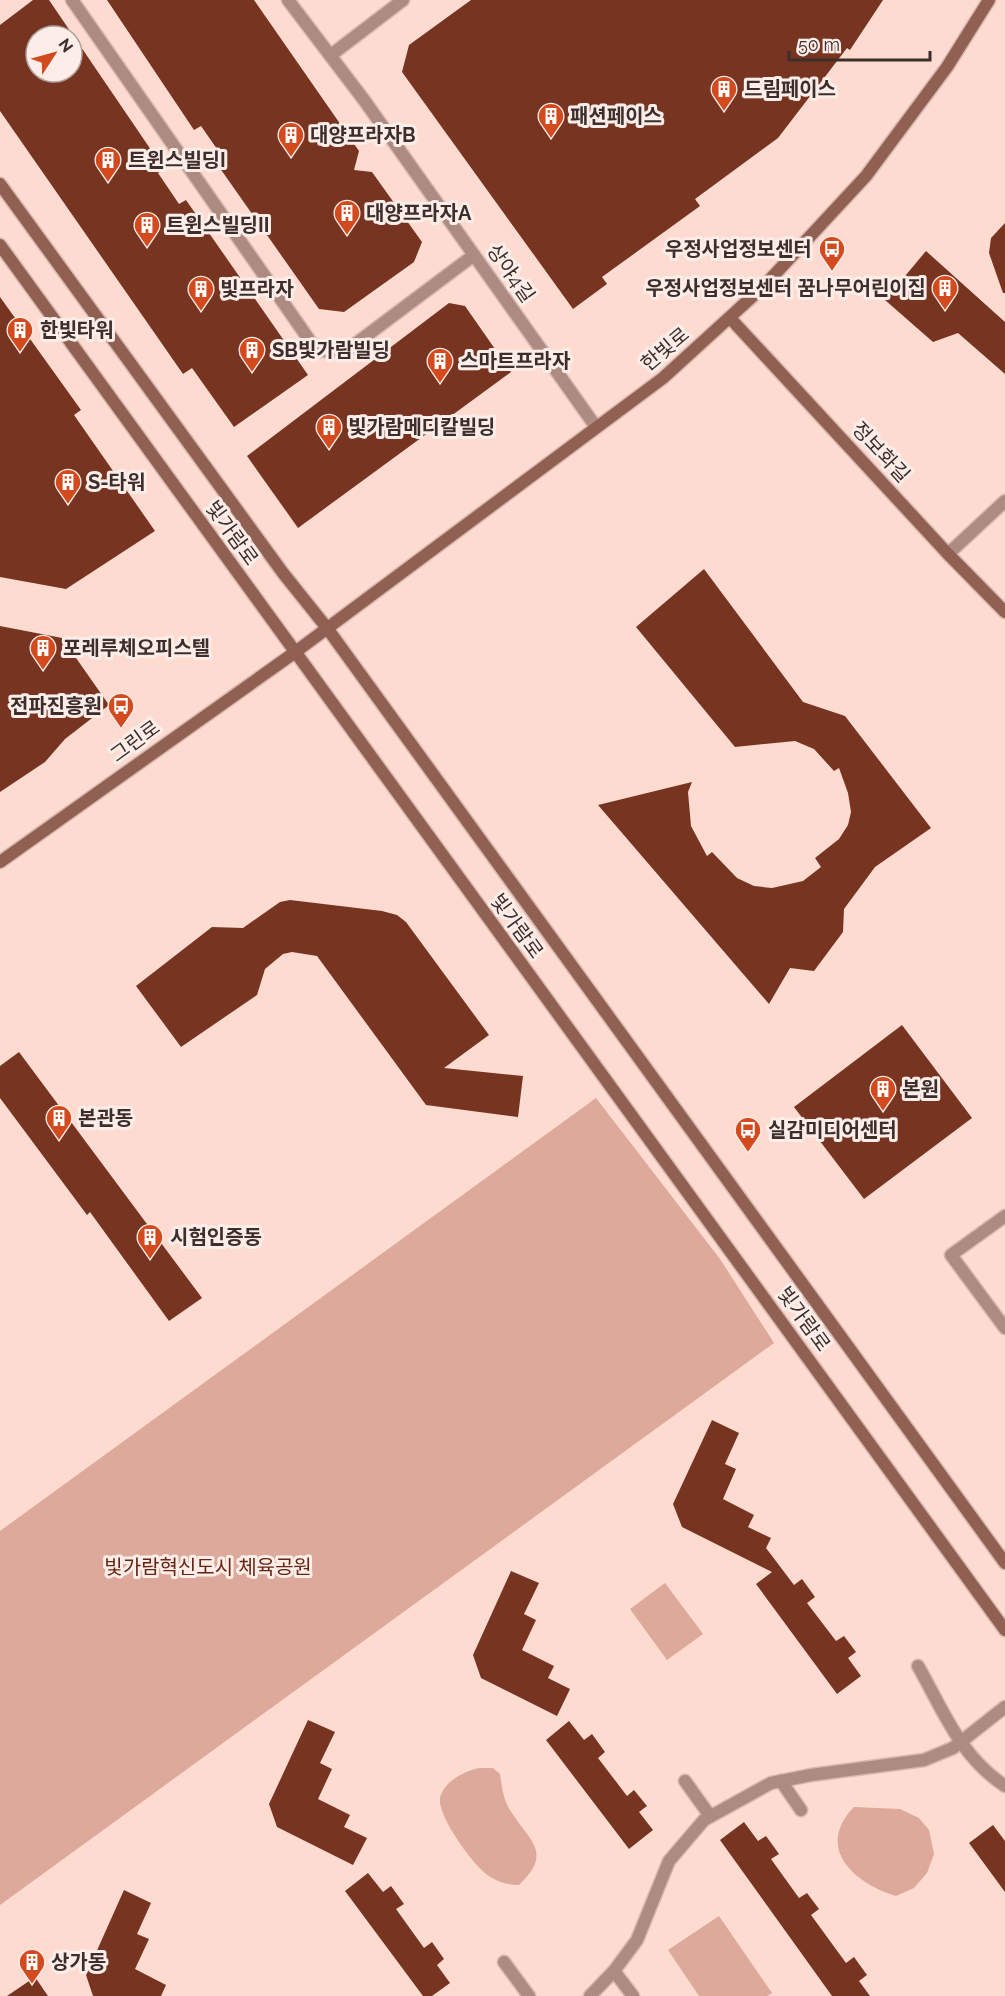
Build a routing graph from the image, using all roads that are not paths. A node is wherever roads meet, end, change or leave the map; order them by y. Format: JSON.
{"nodes":[{"id":1,"x":72,"y":0,"type":"edge"},
{"id":2,"x":288,"y":0,"type":"edge"},
{"id":3,"x":403,"y":0,"type":"edge"},
{"id":4,"x":989,"y":0,"type":"edge"},
{"id":5,"x":331,"y":55,"type":"junction"},
{"id":6,"x":0,"y":184,"type":"edge"},
{"id":7,"x":0,"y":245,"type":"edge"},
{"id":8,"x":474,"y":255,"type":"junction"},
{"id":9,"x":730,"y":318,"type":"junction"},
{"id":10,"x":596,"y":427,"type":"junction"},
{"id":11,"x":1005,"y":501,"type":"edge"},
{"id":12,"x":948,"y":554,"type":"junction"},
{"id":13,"x":1005,"y":612,"type":"edge"},
{"id":14,"x":327,"y":628,"type":"junction"},
{"id":15,"x":294,"y":653,"type":"junction"},
{"id":16,"x":0,"y":862,"type":"edge"},
{"id":17,"x":1005,"y":1216,"type":"edge"},
{"id":18,"x":1003,"y":1321,"type":"edge"},
{"id":19,"x":1005,"y":1563,"type":"edge"},
{"id":20,"x":1005,"y":1630,"type":"edge"},
{"id":21,"x":918,"y":1666,"type":"dead end"},
{"id":22,"x":1005,"y":1707,"type":"edge"},
{"id":23,"x":959,"y":1743,"type":"junction"},
{"id":24,"x":685,"y":1781,"type":"dead end"},
{"id":25,"x":781,"y":1781,"type":"junction"},
{"id":26,"x":1005,"y":1786,"type":"edge"},
{"id":27,"x":801,"y":1810,"type":"dead end"},
{"id":28,"x":710,"y":1816,"type":"junction"},
{"id":29,"x":504,"y":1962,"type":"dead end"},
{"id":30,"x":614,"y":1971,"type":"junction"},
{"id":31,"x":529,"y":1996,"type":"edge"},
{"id":32,"x":590,"y":1996,"type":"edge"},
{"id":33,"x":633,"y":1996,"type":"edge"}],
"edges":[{"from":1,"to":8,"type":"street"},
{"from":2,"to":5,"type":"street","name":"상야4길"},
{"from":3,"to":5,"type":"street"},
{"from":4,"to":9,"type":"main road","name":"한빛로"},
{"from":5,"to":8,"type":"street","name":"상야4길"},
{"from":6,"to":14,"type":"main road","name":"빛가람로"},
{"from":7,"to":15,"type":"main road","name":"빛가람로"},
{"from":8,"to":10,"type":"street","name":"상야4길"},
{"from":9,"to":10,"type":"main road","name":"한빛로"},
{"from":9,"to":12,"type":"main road","name":"정보화길"},
{"from":10,"to":14,"type":"main road","name":"한빛로"},
{"from":11,"to":12,"type":"street"},
{"from":12,"to":13,"type":"main road","name":"정보화길"},
{"from":14,"to":15,"type":"main road","name":"한빛로"},
{"from":14,"to":19,"type":"main road","name":"빛가람로"},
{"from":15,"to":16,"type":"main road","name":"그린로"},
{"from":15,"to":20,"type":"main road","name":"빛가람로"},
{"from":17,"to":18,"type":"street"},
{"from":21,"to":23,"type":"street"},
{"from":22,"to":23,"type":"street"},
{"from":23,"to":25,"type":"street"},
{"from":23,"to":26,"type":"street"},
{"from":24,"to":28,"type":"street"},
{"from":25,"to":27,"type":"street"},
{"from":25,"to":28,"type":"street"},
{"from":28,"to":30,"type":"street"},
{"from":29,"to":31,"type":"street"},
{"from":30,"to":32,"type":"street"},
{"from":30,"to":33,"type":"street"}]}
